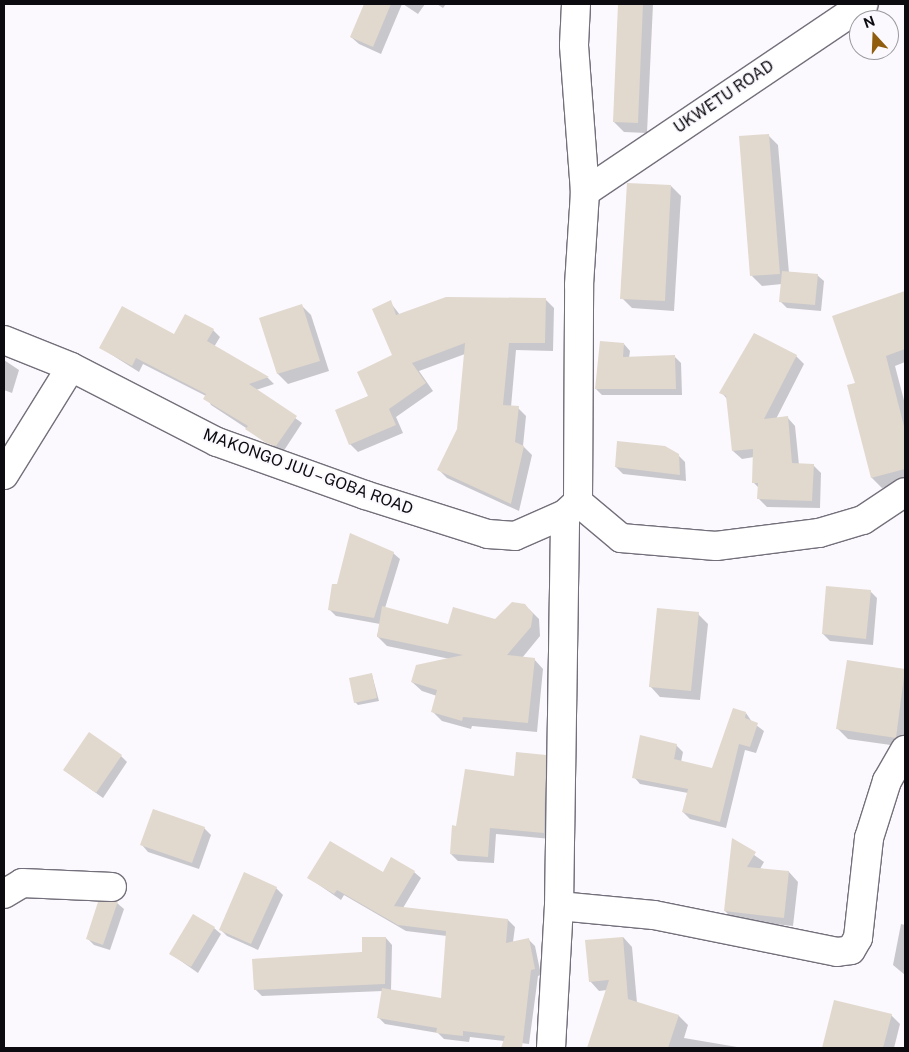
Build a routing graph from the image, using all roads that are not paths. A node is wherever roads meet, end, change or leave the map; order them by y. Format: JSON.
{"nodes":[{"id":1,"x":576,"y":4,"type":"edge"},
{"id":2,"x":864,"y":4,"type":"edge"},
{"id":3,"x":585,"y":192,"type":"junction"},
{"id":4,"x":4,"y":340,"type":"edge"},
{"id":5,"x":71,"y":367,"type":"junction"},
{"id":6,"x":4,"y":474,"type":"edge"},
{"id":7,"x":905,"y":492,"type":"edge"},
{"id":8,"x":572,"y":508,"type":"junction"},
{"id":9,"x":905,"y":750,"type":"edge"},
{"id":10,"x":112,"y":887,"type":"dead end"},
{"id":11,"x":4,"y":894,"type":"edge"},
{"id":12,"x":559,"y":906,"type":"junction"},
{"id":13,"x":551,"y":1048,"type":"edge"}],
"edges":[{"from":1,"to":3,"type":"street"},
{"from":2,"to":3,"type":"street","name":"UKWETU ROAD"},
{"from":3,"to":8,"type":"street"},
{"from":4,"to":5,"type":"street","name":"MAKONGO JUU – GOBA ROAD"},
{"from":5,"to":6,"type":"street"},
{"from":5,"to":8,"type":"street","name":"MAKONGO JUU – GOBA ROAD"},
{"from":7,"to":8,"type":"street"},
{"from":8,"to":12,"type":"street"},
{"from":9,"to":12,"type":"street"},
{"from":10,"to":11,"type":"street"},
{"from":12,"to":13,"type":"street"}]}
